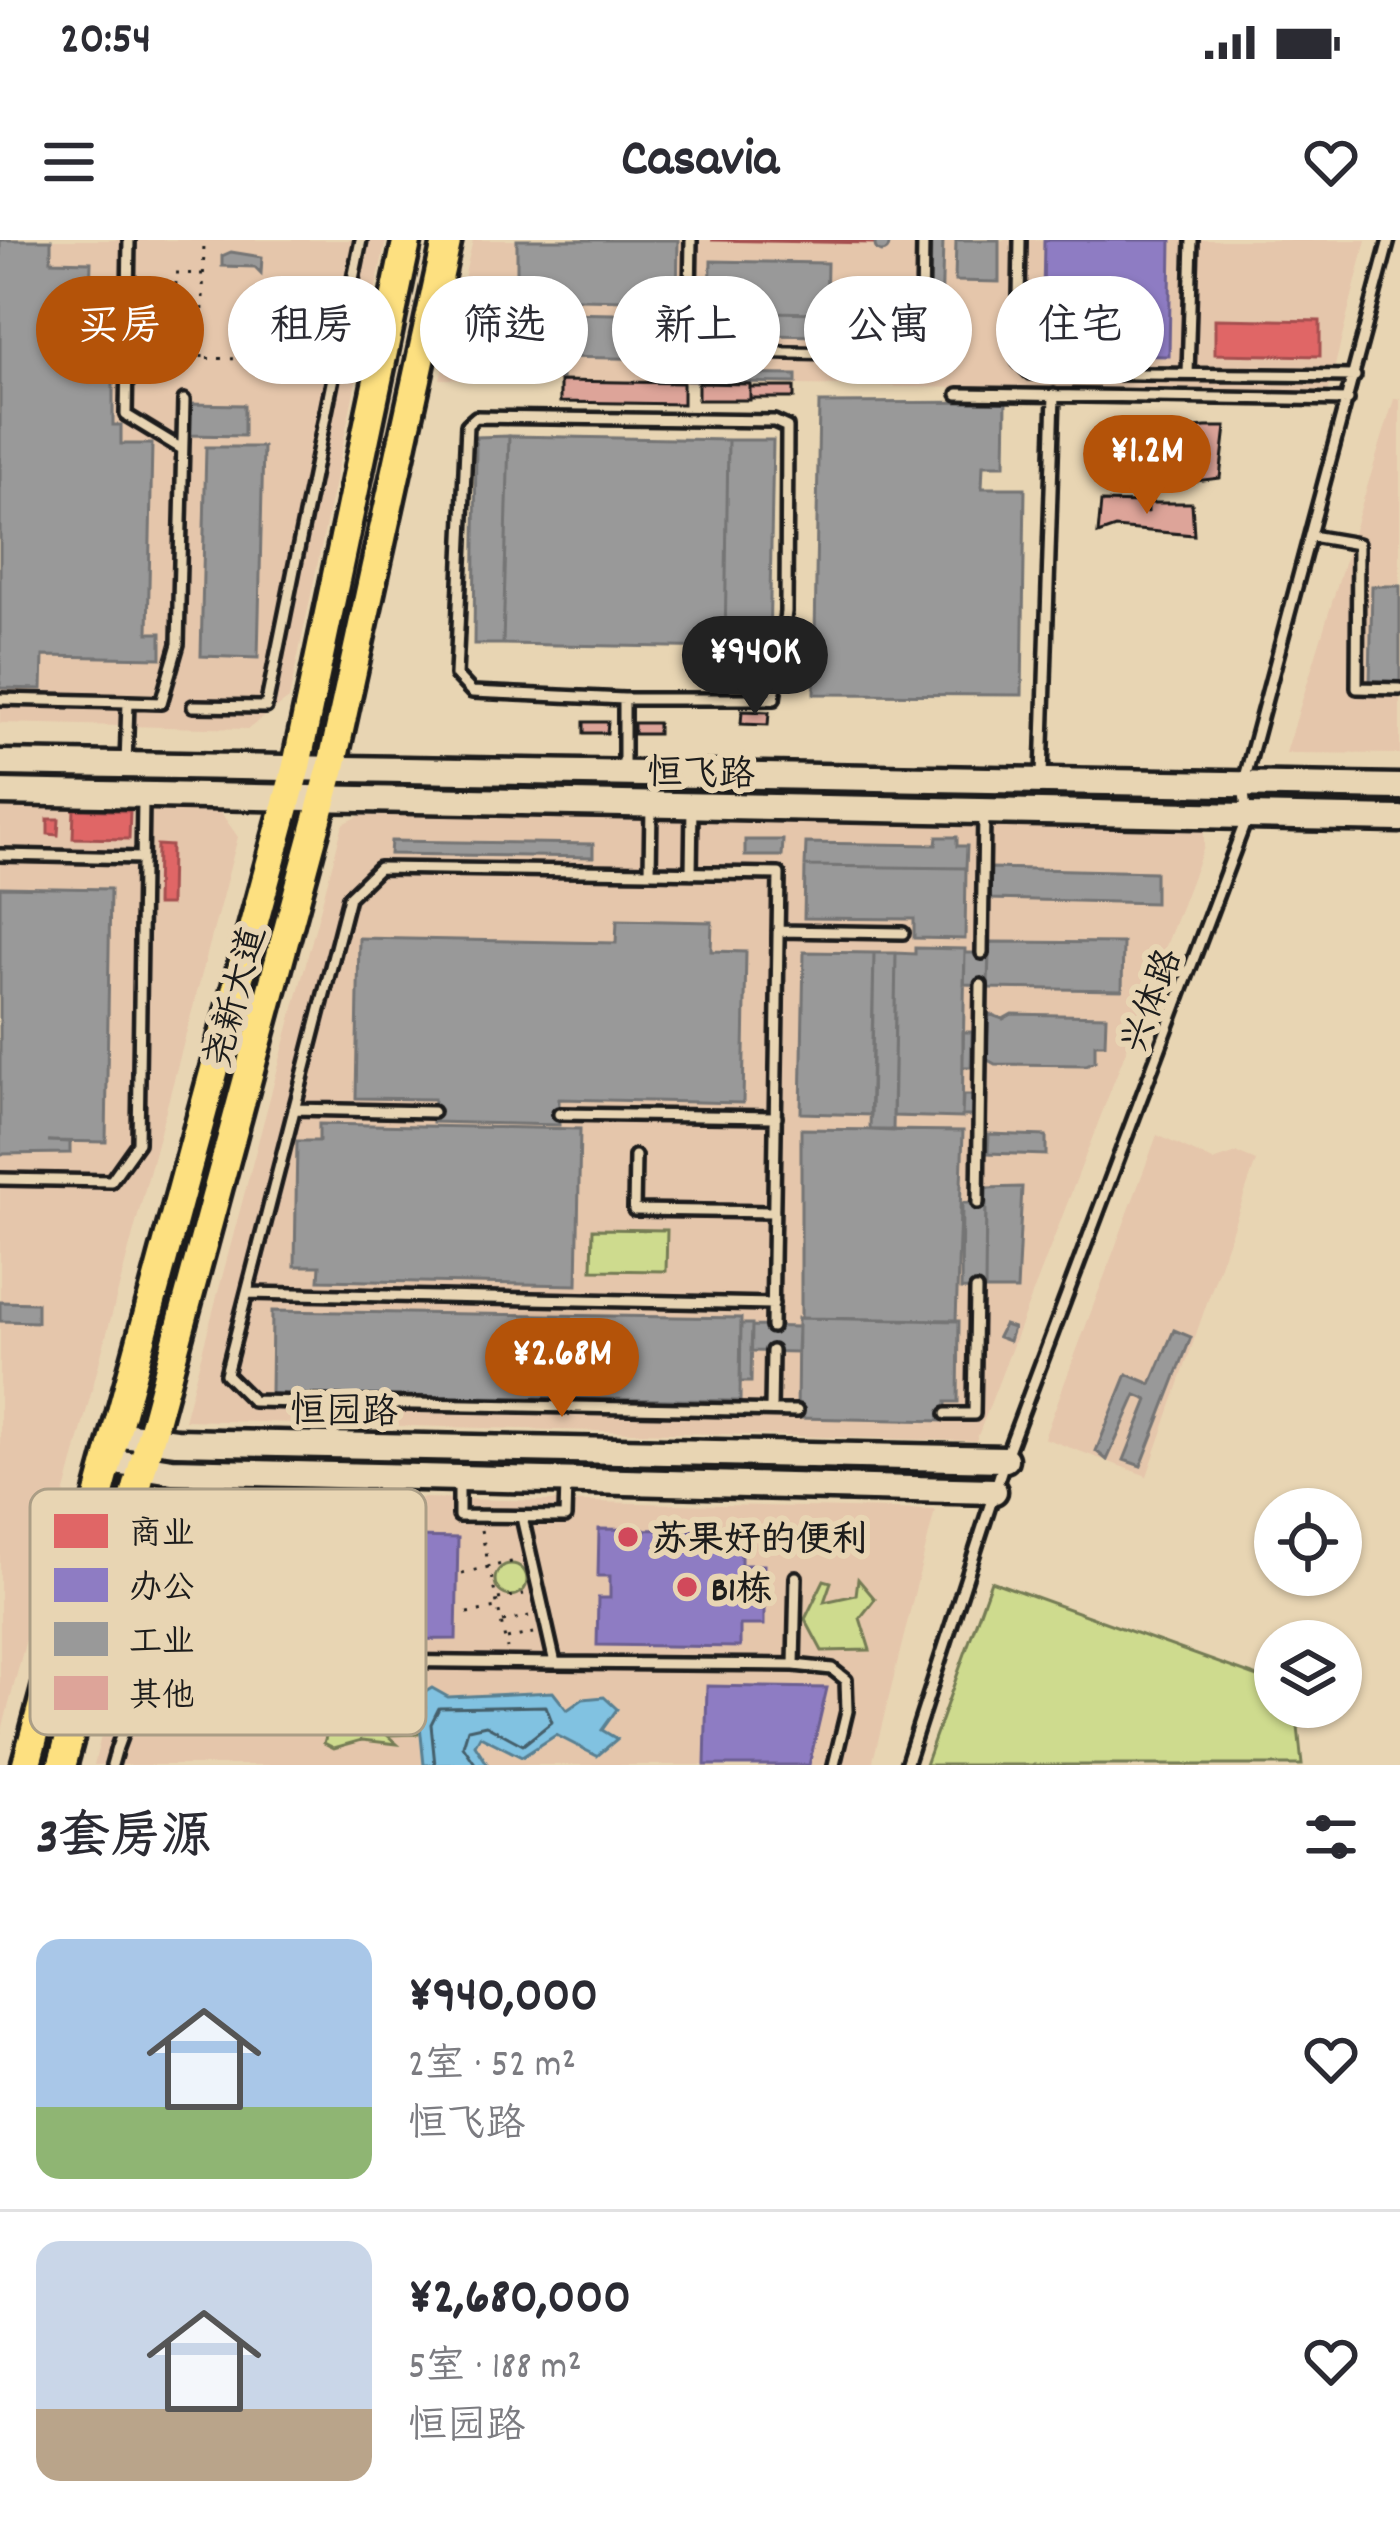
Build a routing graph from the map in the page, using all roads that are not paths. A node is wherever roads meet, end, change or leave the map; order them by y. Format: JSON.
{"nodes":[{"id":1,"x":129,"y":240,"type":"edge"},
{"id":2,"x":361,"y":240,"type":"edge"},
{"id":3,"x":407,"y":240,"type":"edge"},
{"id":4,"x":447,"y":240,"type":"edge"},
{"id":5,"x":691,"y":240,"type":"edge"},
{"id":6,"x":923,"y":240,"type":"edge"},
{"id":7,"x":1020,"y":240,"type":"edge"},
{"id":8,"x":1192,"y":240,"type":"edge"},
{"id":9,"x":1389,"y":240,"type":"edge"},
{"id":10,"x":1188,"y":374,"type":"junction"},
{"id":11,"x":1354,"y":376,"type":"junction"},
{"id":12,"x":958,"y":394,"type":"dead end"},
{"id":13,"x":1054,"y":395,"type":"junction"},
{"id":14,"x":184,"y":400,"type":"dead end"},
{"id":15,"x":1348,"y":400,"type":"junction"},
{"id":16,"x":182,"y":449,"type":"junction"},
{"id":17,"x":1311,"y":536,"type":"junction"},
{"id":18,"x":1400,"y":689,"type":"edge"},
{"id":19,"x":0,"y":699,"type":"edge"},
{"id":20,"x":624,"y":699,"type":"junction"},
{"id":21,"x":128,"y":702,"type":"junction"},
{"id":22,"x":194,"y":706,"type":"dead end"},
{"id":23,"x":0,"y":763,"type":"edge"},
{"id":24,"x":126,"y":765,"type":"junction"},
{"id":25,"x":296,"y":768,"type":"junction"},
{"id":26,"x":331,"y":769,"type":"junction"},
{"id":27,"x":624,"y":776,"type":"junction"},
{"id":28,"x":1042,"y":782,"type":"junction"},
{"id":29,"x":1243,"y":785,"type":"junction"},
{"id":30,"x":1400,"y":787,"type":"edge"},
{"id":31,"x":0,"y":791,"type":"edge"},
{"id":32,"x":143,"y":794,"type":"junction"},
{"id":33,"x":288,"y":797,"type":"junction"},
{"id":34,"x":322,"y":800,"type":"junction"},
{"id":35,"x":651,"y":806,"type":"junction"},
{"id":36,"x":692,"y":806,"type":"junction"},
{"id":37,"x":984,"y":812,"type":"junction"},
{"id":38,"x":1247,"y":817,"type":"junction"},
{"id":39,"x":1400,"y":819,"type":"edge"},
{"id":40,"x":0,"y":856,"type":"edge"},
{"id":41,"x":142,"y":858,"type":"junction"},
{"id":42,"x":650,"y":872,"type":"junction"},
{"id":43,"x":691,"y":873,"type":"junction"},
{"id":44,"x":778,"y":931,"type":"junction"},
{"id":45,"x":903,"y":934,"type":"dead end"},
{"id":46,"x":982,"y":953,"type":"dead end"},
{"id":47,"x":981,"y":985,"type":"dead end"},
{"id":48,"x":294,"y":1109,"type":"junction"},
{"id":49,"x":434,"y":1112,"type":"dead end"},
{"id":50,"x":559,"y":1114,"type":"dead end"},
{"id":51,"x":776,"y":1118,"type":"junction"},
{"id":52,"x":634,"y":1156,"type":"dead end"},
{"id":53,"x":0,"y":1179,"type":"edge"},
{"id":54,"x":977,"y":1203,"type":"dead end"},
{"id":55,"x":774,"y":1212,"type":"junction"},
{"id":56,"x":976,"y":1290,"type":"dead end"},
{"id":57,"x":247,"y":1293,"type":"junction"},
{"id":58,"x":772,"y":1304,"type":"junction"},
{"id":59,"x":772,"y":1327,"type":"dead end"},
{"id":60,"x":772,"y":1351,"type":"dead end"},
{"id":61,"x":771,"y":1411,"type":"junction"},
{"id":62,"x":797,"y":1411,"type":"dead end"},
{"id":63,"x":946,"y":1414,"type":"dead end"},
{"id":64,"x":112,"y":1447,"type":"junction"},
{"id":65,"x":559,"y":1450,"type":"junction"},
{"id":66,"x":146,"y":1453,"type":"junction"},
{"id":67,"x":1005,"y":1459,"type":"junction"},
{"id":68,"x":459,"y":1477,"type":"junction"},
{"id":69,"x":563,"y":1479,"type":"junction"},
{"id":70,"x":101,"y":1489,"type":"edge"},
{"id":71,"x":136,"y":1489,"type":"edge"},
{"id":72,"x":994,"y":1491,"type":"junction"},
{"id":73,"x":522,"y":1516,"type":"junction"},
{"id":74,"x":796,"y":1577,"type":"dead end"},
{"id":75,"x":426,"y":1661,"type":"edge"},
{"id":76,"x":555,"y":1663,"type":"junction"},
{"id":77,"x":794,"y":1665,"type":"junction"},
{"id":78,"x":34,"y":1735,"type":"edge"},
{"id":79,"x":70,"y":1735,"type":"edge"},
{"id":80,"x":122,"y":1735,"type":"edge"},
{"id":81,"x":26,"y":1765,"type":"edge"},
{"id":82,"x":62,"y":1765,"type":"edge"},
{"id":83,"x":112,"y":1765,"type":"edge"},
{"id":84,"x":834,"y":1765,"type":"edge"},
{"id":85,"x":906,"y":1765,"type":"edge"}],
"edges":[{"from":1,"to":16,"type":"lane"},
{"from":2,"to":22,"type":"lane"},
{"from":3,"to":25,"type":"main road","name":"尧新大道"},
{"from":4,"to":26,"type":"main road","name":"尧新大道"},
{"from":5,"to":6,"type":"lane"},
{"from":7,"to":10,"type":"lane"},
{"from":8,"to":10,"type":"lane"},
{"from":9,"to":11,"type":"lane","name":"兴体路"},
{"from":10,"to":11,"type":"lane"},
{"from":11,"to":15,"type":"lane","name":"兴体路"},
{"from":12,"to":13,"type":"lane"},
{"from":13,"to":15,"type":"lane"},
{"from":13,"to":28,"type":"lane"},
{"from":14,"to":16,"type":"lane"},
{"from":15,"to":17,"type":"lane","name":"兴体路"},
{"from":16,"to":21,"type":"lane"},
{"from":17,"to":18,"type":"lane"},
{"from":17,"to":29,"type":"lane","name":"兴体路"},
{"from":19,"to":21,"type":"lane"},
{"from":20,"to":20,"type":"lane"},
{"from":20,"to":27,"type":"lane"},
{"from":21,"to":24,"type":"lane"},
{"from":23,"to":24,"type":"main road","name":"恒飞路"},
{"from":24,"to":25,"type":"main road","name":"恒飞路"},
{"from":25,"to":26,"type":"main road","name":"恒飞路"},
{"from":25,"to":33,"type":"main road","name":"尧新大道"},
{"from":26,"to":27,"type":"main road","name":"恒飞路"},
{"from":26,"to":34,"type":"main road","name":"尧新大道"},
{"from":27,"to":28,"type":"main road","name":"恒飞路"},
{"from":28,"to":29,"type":"main road","name":"恒飞路"},
{"from":29,"to":30,"type":"main road","name":"恒飞路"},
{"from":29,"to":38,"type":"lane","name":"兴体路"},
{"from":31,"to":32,"type":"main road","name":"恒飞路"},
{"from":32,"to":33,"type":"main road","name":"恒飞路"},
{"from":32,"to":41,"type":"lane"},
{"from":33,"to":34,"type":"main road","name":"恒飞路"},
{"from":33,"to":64,"type":"main road","name":"尧新大道"},
{"from":34,"to":35,"type":"main road","name":"恒飞路"},
{"from":34,"to":66,"type":"main road","name":"尧新大道"},
{"from":35,"to":36,"type":"main road","name":"恒飞路"},
{"from":35,"to":42,"type":"lane"},
{"from":36,"to":37,"type":"main road","name":"恒飞路"},
{"from":36,"to":43,"type":"lane"},
{"from":37,"to":38,"type":"main road","name":"恒飞路"},
{"from":37,"to":46,"type":"lane"},
{"from":38,"to":39,"type":"main road","name":"恒飞路"},
{"from":38,"to":67,"type":"lane","name":"兴体路"},
{"from":40,"to":41,"type":"lane"},
{"from":41,"to":53,"type":"lane"},
{"from":42,"to":43,"type":"lane"},
{"from":42,"to":48,"type":"lane"},
{"from":43,"to":44,"type":"lane"},
{"from":44,"to":45,"type":"lane"},
{"from":44,"to":51,"type":"lane"},
{"from":47,"to":54,"type":"lane"},
{"from":48,"to":49,"type":"lane"},
{"from":48,"to":57,"type":"lane"},
{"from":50,"to":51,"type":"lane"},
{"from":51,"to":55,"type":"lane"},
{"from":52,"to":55,"type":"lane"},
{"from":55,"to":58,"type":"lane"},
{"from":56,"to":63,"type":"lane"},
{"from":57,"to":58,"type":"lane"},
{"from":57,"to":61,"type":"lane"},
{"from":58,"to":59,"type":"lane"},
{"from":60,"to":61,"type":"lane"},
{"from":61,"to":62,"type":"lane"},
{"from":64,"to":66,"type":"main road","name":"恒园路"},
{"from":64,"to":70,"type":"main road","name":"尧新大道"},
{"from":65,"to":66,"type":"main road","name":"恒园路"},
{"from":65,"to":67,"type":"main road","name":"恒园路"},
{"from":65,"to":69,"type":"main road"},
{"from":66,"to":68,"type":"main road","name":"恒园路"},
{"from":66,"to":71,"type":"main road","name":"尧新大道"},
{"from":67,"to":72,"type":"lane","name":"兴体路"},
{"from":68,"to":69,"type":"main road","name":"恒园路"},
{"from":68,"to":73,"type":"lane"},
{"from":69,"to":72,"type":"main road","name":"恒园路"},
{"from":69,"to":73,"type":"lane"},
{"from":72,"to":85,"type":"lane","name":"兴体路"},
{"from":73,"to":76,"type":"lane"},
{"from":74,"to":77,"type":"lane"},
{"from":75,"to":76,"type":"lane"},
{"from":76,"to":77,"type":"lane"},
{"from":77,"to":84,"type":"lane"},
{"from":78,"to":81,"type":"main road","name":"尧新大道"},
{"from":79,"to":82,"type":"main road","name":"尧新大道"},
{"from":80,"to":83,"type":"lane"}]}
